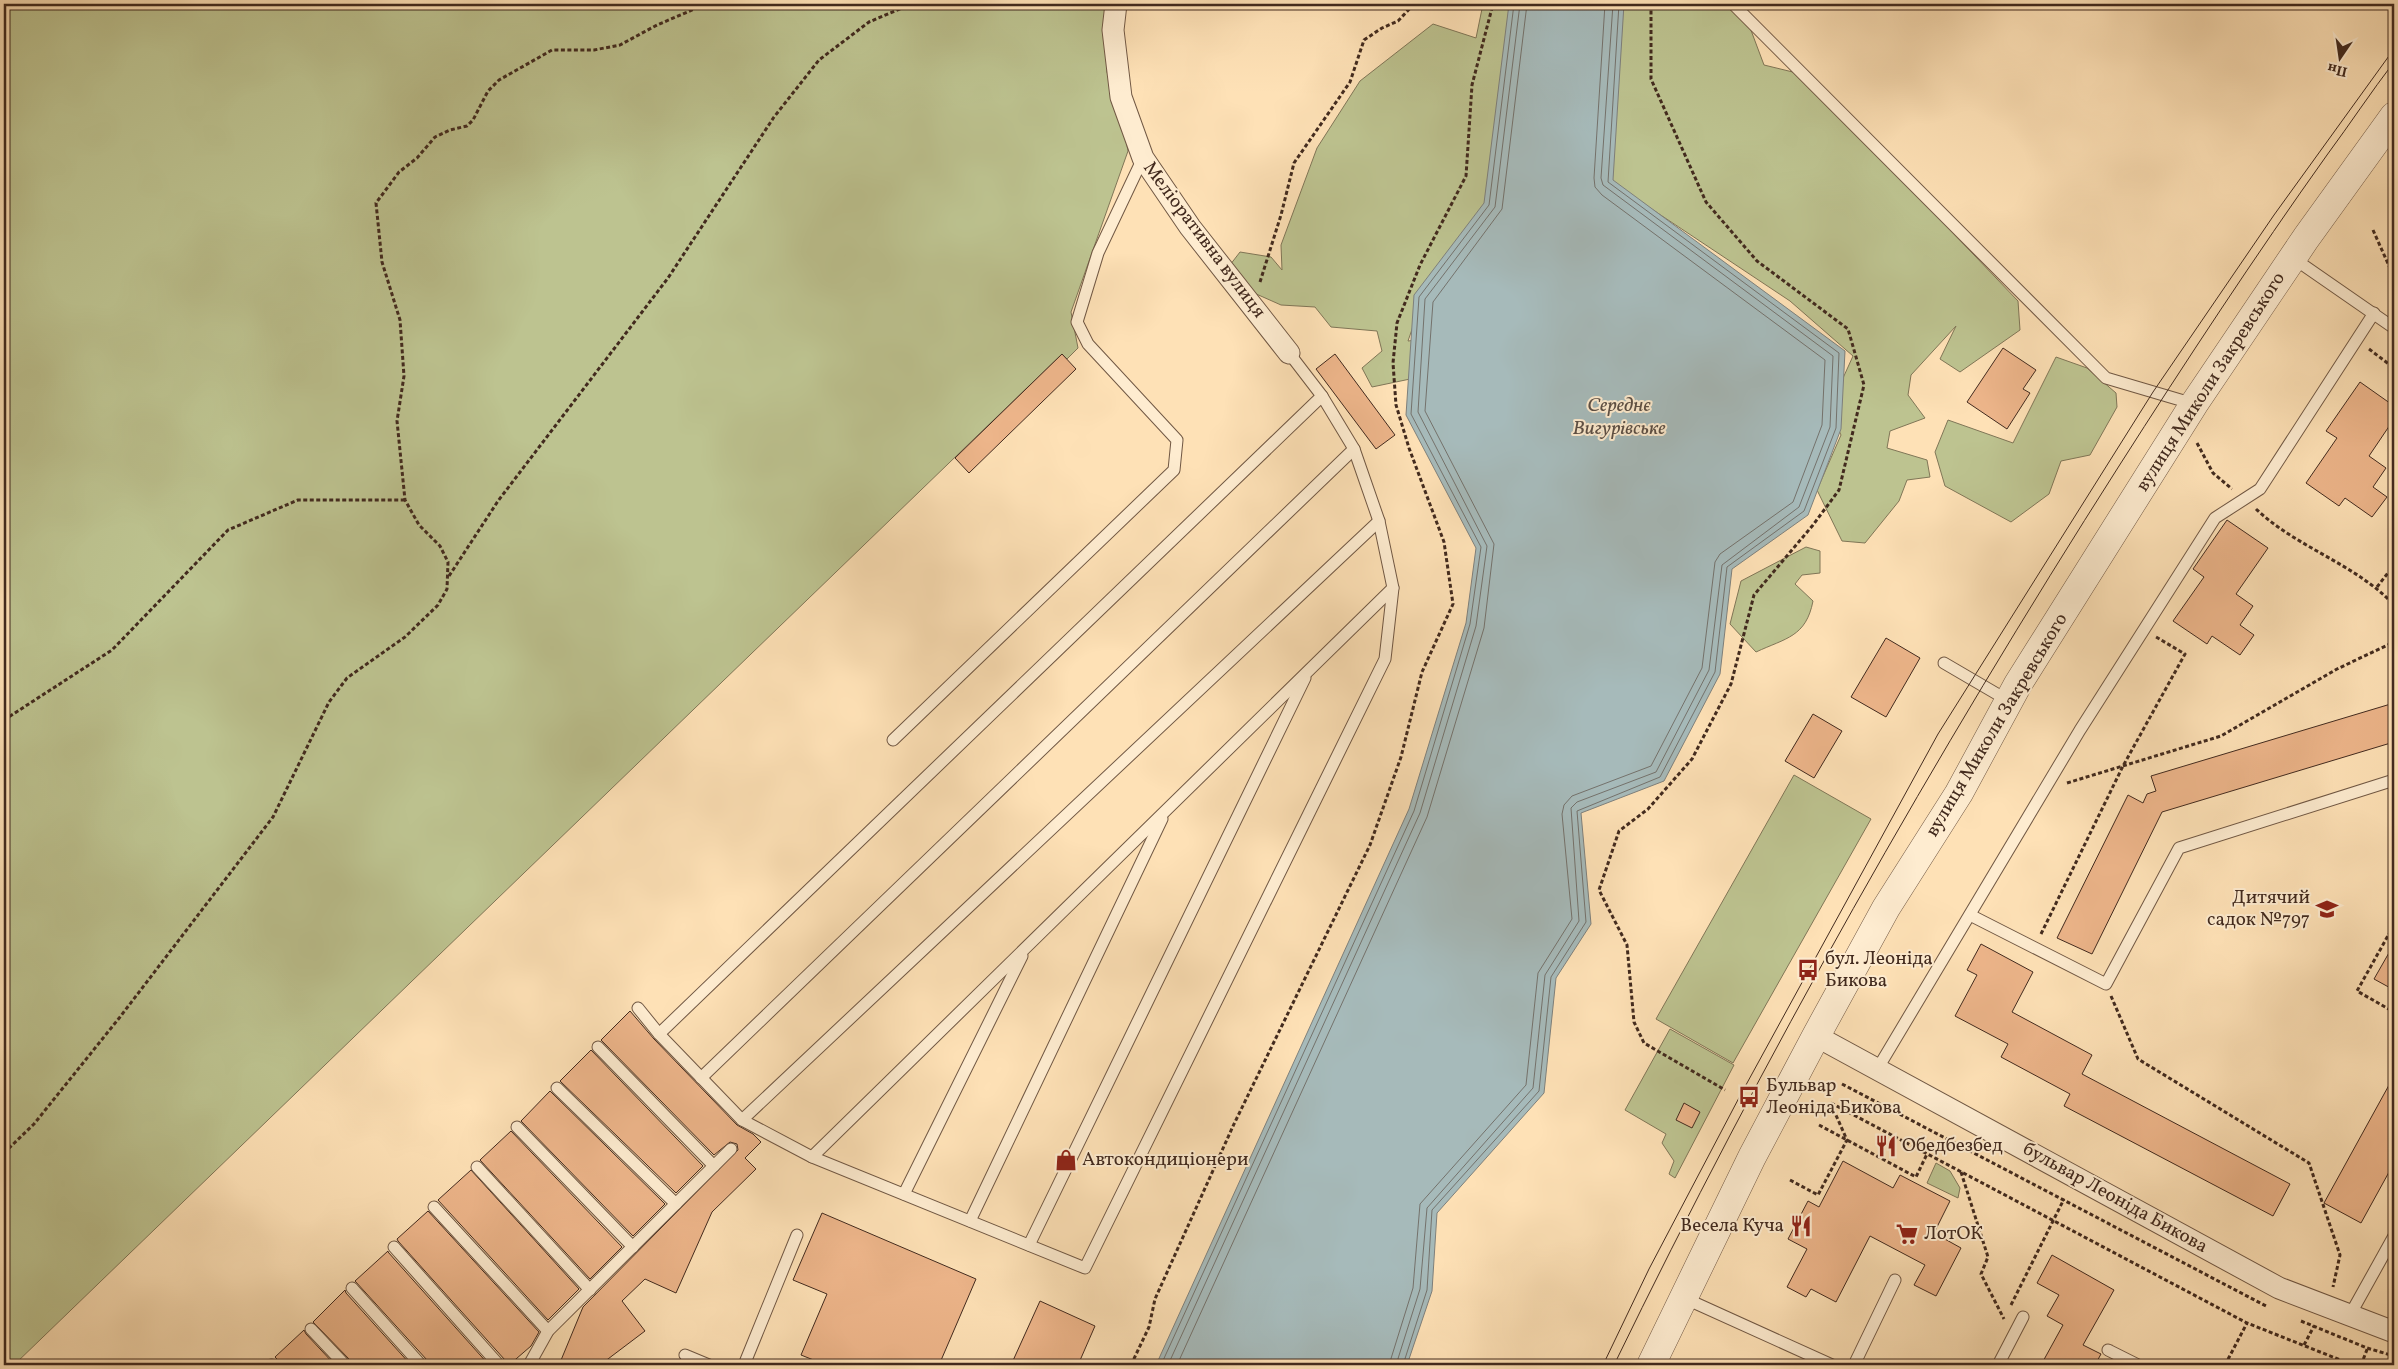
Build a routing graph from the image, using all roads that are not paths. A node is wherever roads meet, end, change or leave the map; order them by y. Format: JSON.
{"nodes":[{"id":1,"x":1116,"y":4,"type":"edge"},
{"id":2,"x":1734,"y":4,"type":"edge"},
{"id":3,"x":2394,"y":116,"type":"edge"},
{"id":4,"x":1143,"y":158,"type":"junction"},
{"id":5,"x":2293,"y":258,"type":"junction"},
{"id":6,"x":2374,"y":313,"type":"junction"},
{"id":7,"x":2394,"y":328,"type":"edge"},
{"id":8,"x":1289,"y":353,"type":"joint"},
{"id":9,"x":1322,"y":396,"type":"junction"},
{"id":10,"x":2189,"y":411,"type":"junction"},
{"id":11,"x":1354,"y":449,"type":"junction"},
{"id":12,"x":1379,"y":521,"type":"junction"},
{"id":13,"x":1393,"y":588,"type":"junction"},
{"id":14,"x":1944,"y":664,"type":"dead end"},
{"id":15,"x":1309,"y":670,"type":"junction"},
{"id":16,"x":2009,"y":701,"type":"junction"},
{"id":17,"x":893,"y":740,"type":"dead end"},
{"id":18,"x":2394,"y":780,"type":"edge"},
{"id":19,"x":1166,"y":810,"type":"junction"},
{"id":20,"x":1970,"y":915,"type":"junction"},
{"id":21,"x":1026,"y":947,"type":"junction"},
{"id":22,"x":638,"y":1008,"type":"dead end"},
{"id":23,"x":659,"y":1034,"type":"junction"},
{"id":24,"x":1816,"y":1036,"type":"junction"},
{"id":25,"x":598,"y":1047,"type":"dead end"},
{"id":26,"x":1878,"y":1068,"type":"junction"},
{"id":27,"x":701,"y":1078,"type":"junction"},
{"id":28,"x":557,"y":1088,"type":"dead end"},
{"id":29,"x":742,"y":1120,"type":"junction"},
{"id":30,"x":517,"y":1127,"type":"dead end"},
{"id":31,"x":731,"y":1148,"type":"dead end"},
{"id":32,"x":812,"y":1157,"type":"junction"},
{"id":33,"x":714,"y":1166,"type":"junction"},
{"id":34,"x":477,"y":1167,"type":"dead end"},
{"id":35,"x":904,"y":1194,"type":"junction"},
{"id":36,"x":676,"y":1204,"type":"junction"},
{"id":37,"x":434,"y":1207,"type":"dead end"},
{"id":38,"x":970,"y":1221,"type":"junction"},
{"id":39,"x":797,"y":1235,"type":"dead end"},
{"id":40,"x":2394,"y":1236,"type":"edge"},
{"id":41,"x":1029,"y":1245,"type":"junction"},
{"id":42,"x":394,"y":1247,"type":"dead end"},
{"id":43,"x":633,"y":1247,"type":"junction"},
{"id":44,"x":1895,"y":1280,"type":"dead end"},
{"id":45,"x":352,"y":1288,"type":"dead end"},
{"id":46,"x":590,"y":1290,"type":"junction"},
{"id":47,"x":1684,"y":1298,"type":"junction"},
{"id":48,"x":2350,"y":1315,"type":"junction"},
{"id":49,"x":2023,"y":1317,"type":"dead end"},
{"id":50,"x":311,"y":1329,"type":"dead end"},
{"id":51,"x":548,"y":1331,"type":"junction"},
{"id":52,"x":2394,"y":1332,"type":"edge"},
{"id":53,"x":2108,"y":1350,"type":"dead end"},
{"id":54,"x":685,"y":1355,"type":"dead end"},
{"id":55,"x":344,"y":1365,"type":"edge"},
{"id":56,"x":421,"y":1365,"type":"edge"},
{"id":57,"x":500,"y":1365,"type":"edge"},
{"id":58,"x":529,"y":1365,"type":"edge"},
{"id":59,"x":709,"y":1365,"type":"edge"},
{"id":60,"x":744,"y":1365,"type":"edge"},
{"id":61,"x":1651,"y":1365,"type":"edge"},
{"id":62,"x":1832,"y":1365,"type":"edge"},
{"id":63,"x":1854,"y":1365,"type":"edge"},
{"id":64,"x":1998,"y":1365,"type":"edge"},
{"id":65,"x":2138,"y":1365,"type":"edge"}],
"edges":[{"from":1,"to":4,"type":"street","name":"Меліоративна вулиця"},
{"from":2,"to":10,"type":"lane"},
{"from":3,"to":5,"type":"street","name":"вулиця Миколи Закревського"},
{"from":4,"to":8,"type":"street","name":"Меліоративна вулиця"},
{"from":4,"to":17,"type":"lane"},
{"from":5,"to":6,"type":"lane"},
{"from":5,"to":10,"type":"street","name":"вулиця Миколи Закревського"},
{"from":6,"to":7,"type":"lane"},
{"from":6,"to":20,"type":"lane"},
{"from":8,"to":9,"type":"lane"},
{"from":9,"to":11,"type":"lane"},
{"from":9,"to":23,"type":"lane"},
{"from":10,"to":16,"type":"street","name":"вулиця Миколи Закревського"},
{"from":11,"to":12,"type":"lane"},
{"from":11,"to":27,"type":"lane"},
{"from":12,"to":13,"type":"lane"},
{"from":12,"to":29,"type":"lane"},
{"from":13,"to":15,"type":"lane"},
{"from":13,"to":41,"type":"lane"},
{"from":14,"to":16,"type":"lane"},
{"from":15,"to":19,"type":"lane"},
{"from":15,"to":41,"type":"lane"},
{"from":16,"to":24,"type":"street","name":"вулиця Миколи Закревського"},
{"from":18,"to":20,"type":"lane"},
{"from":19,"to":21,"type":"lane"},
{"from":19,"to":38,"type":"lane"},
{"from":20,"to":26,"type":"lane"},
{"from":21,"to":32,"type":"lane"},
{"from":21,"to":35,"type":"lane"},
{"from":22,"to":23,"type":"lane"},
{"from":23,"to":27,"type":"lane"},
{"from":24,"to":26,"type":"street","name":"бульвар Леоніда Бикова"},
{"from":24,"to":47,"type":"street","name":"вулиця Миколи Закревського"},
{"from":25,"to":33,"type":"lane"},
{"from":26,"to":48,"type":"street","name":"бульвар Леоніда Бикова"},
{"from":27,"to":29,"type":"lane"},
{"from":28,"to":36,"type":"lane"},
{"from":29,"to":32,"type":"lane"},
{"from":30,"to":43,"type":"lane"},
{"from":31,"to":33,"type":"lane"},
{"from":32,"to":35,"type":"lane"},
{"from":33,"to":36,"type":"lane"},
{"from":34,"to":46,"type":"lane"},
{"from":35,"to":38,"type":"lane"},
{"from":36,"to":43,"type":"lane"},
{"from":37,"to":51,"type":"lane"},
{"from":38,"to":41,"type":"lane"},
{"from":39,"to":60,"type":"lane"},
{"from":40,"to":48,"type":"lane"},
{"from":42,"to":57,"type":"lane"},
{"from":43,"to":46,"type":"lane"},
{"from":44,"to":63,"type":"lane"},
{"from":45,"to":56,"type":"lane"},
{"from":46,"to":51,"type":"lane"},
{"from":47,"to":61,"type":"street","name":"вулиця Миколи Закревського"},
{"from":47,"to":62,"type":"lane"},
{"from":48,"to":52,"type":"street","name":"бульвар Леоніда Бикова"},
{"from":49,"to":64,"type":"lane"},
{"from":50,"to":55,"type":"lane"},
{"from":51,"to":58,"type":"lane"},
{"from":53,"to":65,"type":"lane"},
{"from":54,"to":59,"type":"lane"}]}
